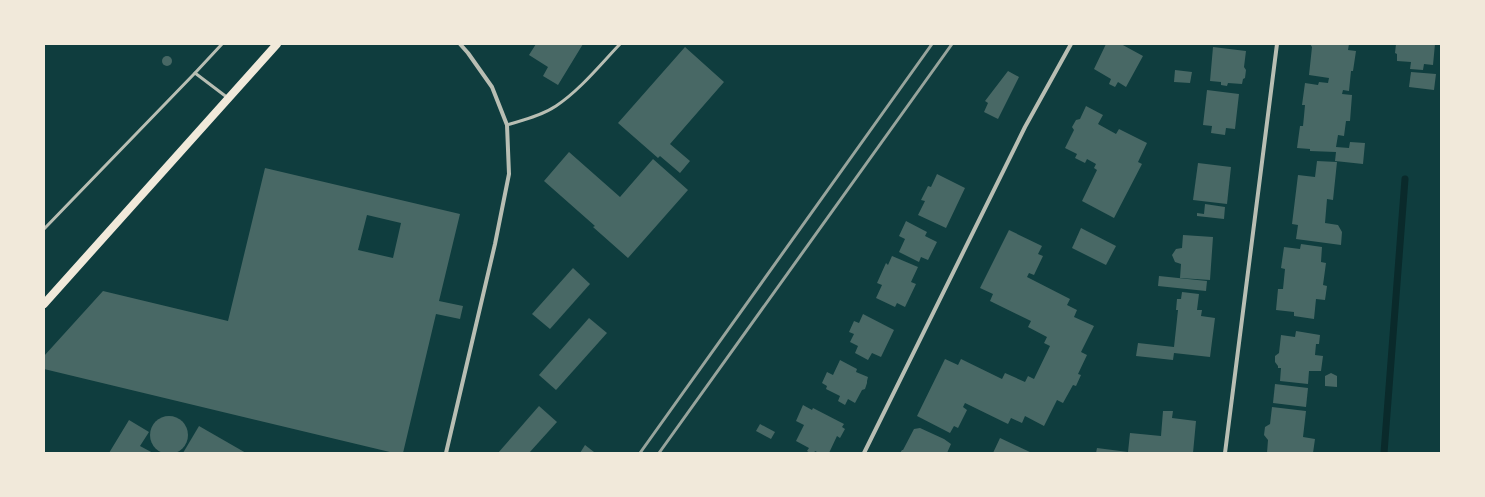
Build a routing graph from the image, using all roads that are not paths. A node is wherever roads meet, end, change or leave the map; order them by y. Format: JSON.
{"nodes":[{"id":1,"x":222,"y":44,"type":"edge"},
{"id":2,"x":277,"y":44,"type":"edge"},
{"id":3,"x":460,"y":44,"type":"edge"},
{"id":4,"x":620,"y":44,"type":"edge"},
{"id":5,"x":1071,"y":44,"type":"edge"},
{"id":6,"x":1277,"y":44,"type":"edge"},
{"id":7,"x":195,"y":73,"type":"junction"},
{"id":8,"x":228,"y":98,"type":"junction"},
{"id":9,"x":507,"y":125,"type":"junction"},
{"id":10,"x":44,"y":229,"type":"edge"},
{"id":11,"x":44,"y":304,"type":"edge"},
{"id":12,"x":446,"y":453,"type":"edge"},
{"id":13,"x":864,"y":453,"type":"edge"},
{"id":14,"x":1225,"y":453,"type":"edge"}],
"edges":[{"from":1,"to":7,"type":"lane"},
{"from":2,"to":8,"type":"main road"},
{"from":3,"to":9,"type":"street"},
{"from":4,"to":9,"type":"lane"},
{"from":5,"to":13,"type":"street"},
{"from":6,"to":14,"type":"street"},
{"from":7,"to":8,"type":"lane"},
{"from":7,"to":10,"type":"lane"},
{"from":8,"to":11,"type":"main road"},
{"from":9,"to":12,"type":"street"}]}
